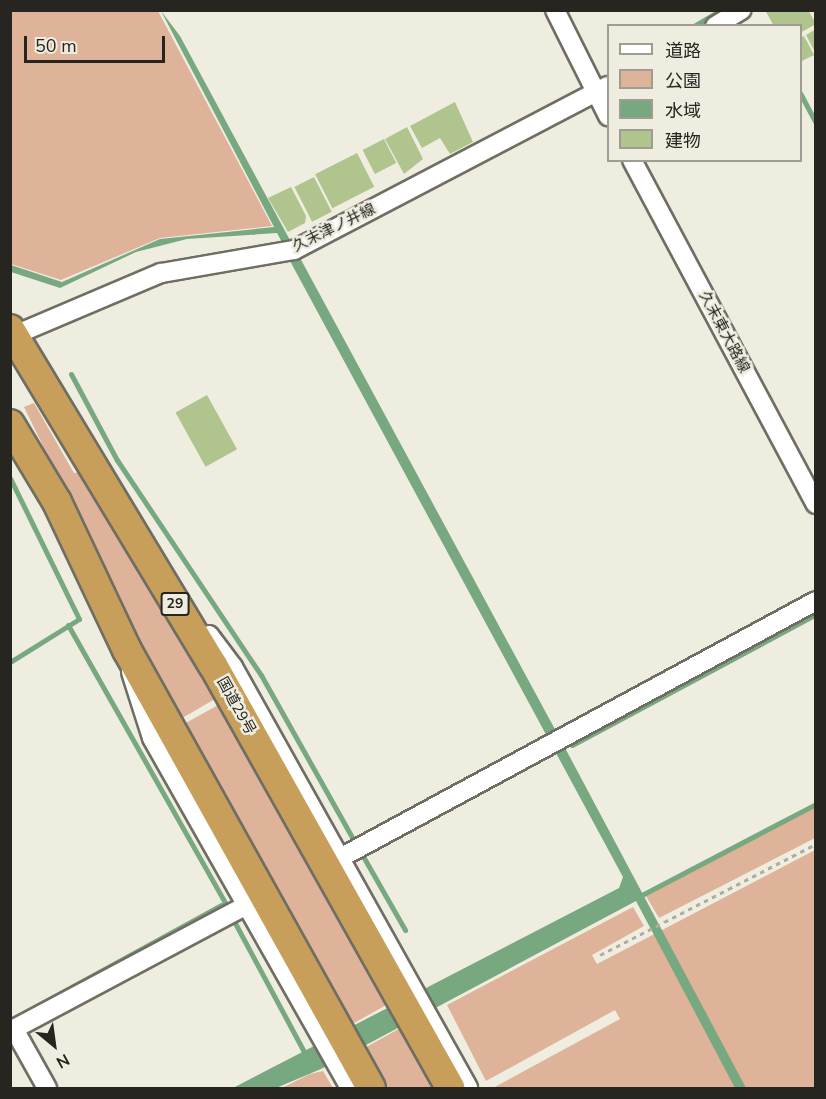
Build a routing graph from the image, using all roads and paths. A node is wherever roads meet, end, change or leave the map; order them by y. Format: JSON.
{"nodes":[{"id":1,"x":555,"y":10,"type":"edge"},
{"id":2,"x":742,"y":10,"type":"edge"},
{"id":3,"x":718,"y":24,"type":"edge"},
{"id":4,"x":602,"y":90,"type":"edge"},
{"id":5,"x":607,"y":109,"type":"edge"},
{"id":6,"x":633,"y":162,"type":"edge"},
{"id":7,"x":12,"y":334,"type":"edge"},
{"id":8,"x":10,"y":424,"type":"edge"},
{"id":9,"x":816,"y":504,"type":"edge"},
{"id":10,"x":816,"y":601,"type":"edge"},
{"id":11,"x":127,"y":650,"type":"junction"},
{"id":12,"x":816,"y":844,"type":"edge"},
{"id":13,"x":337,"y":870,"type":"junction"},
{"id":14,"x":245,"y":906,"type":"junction"},
{"id":15,"x":600,"y":955,"type":"dead end"},
{"id":16,"x":12,"y":1030,"type":"edge"},
{"id":17,"x":47,"y":1089,"type":"edge"},
{"id":18,"x":350,"y":1089,"type":"edge"},
{"id":19,"x":370,"y":1089,"type":"edge"},
{"id":20,"x":450,"y":1089,"type":"edge"},
{"id":21,"x":468,"y":1089,"type":"edge"}],
"edges":[{"from":1,"to":4,"type":"street"},
{"from":2,"to":3,"type":"street"},
{"from":4,"to":5,"type":"street"},
{"from":4,"to":7,"type":"street","name":"久末津ノ井線"},
{"from":6,"to":9,"type":"street","name":"久末東大路線"},
{"from":7,"to":13,"type":"highway","name":"国道29号","number":"29"},
{"from":8,"to":11,"type":"highway"},
{"from":10,"to":13,"type":"street"},
{"from":11,"to":14,"type":"street"},
{"from":11,"to":19,"type":"highway"},
{"from":12,"to":15,"type":"path"},
{"from":13,"to":20,"type":"highway","name":"国道29号","number":"29"},
{"from":13,"to":21,"type":"street"},
{"from":14,"to":16,"type":"street"},
{"from":14,"to":18,"type":"street"},
{"from":16,"to":17,"type":"street"}]}
